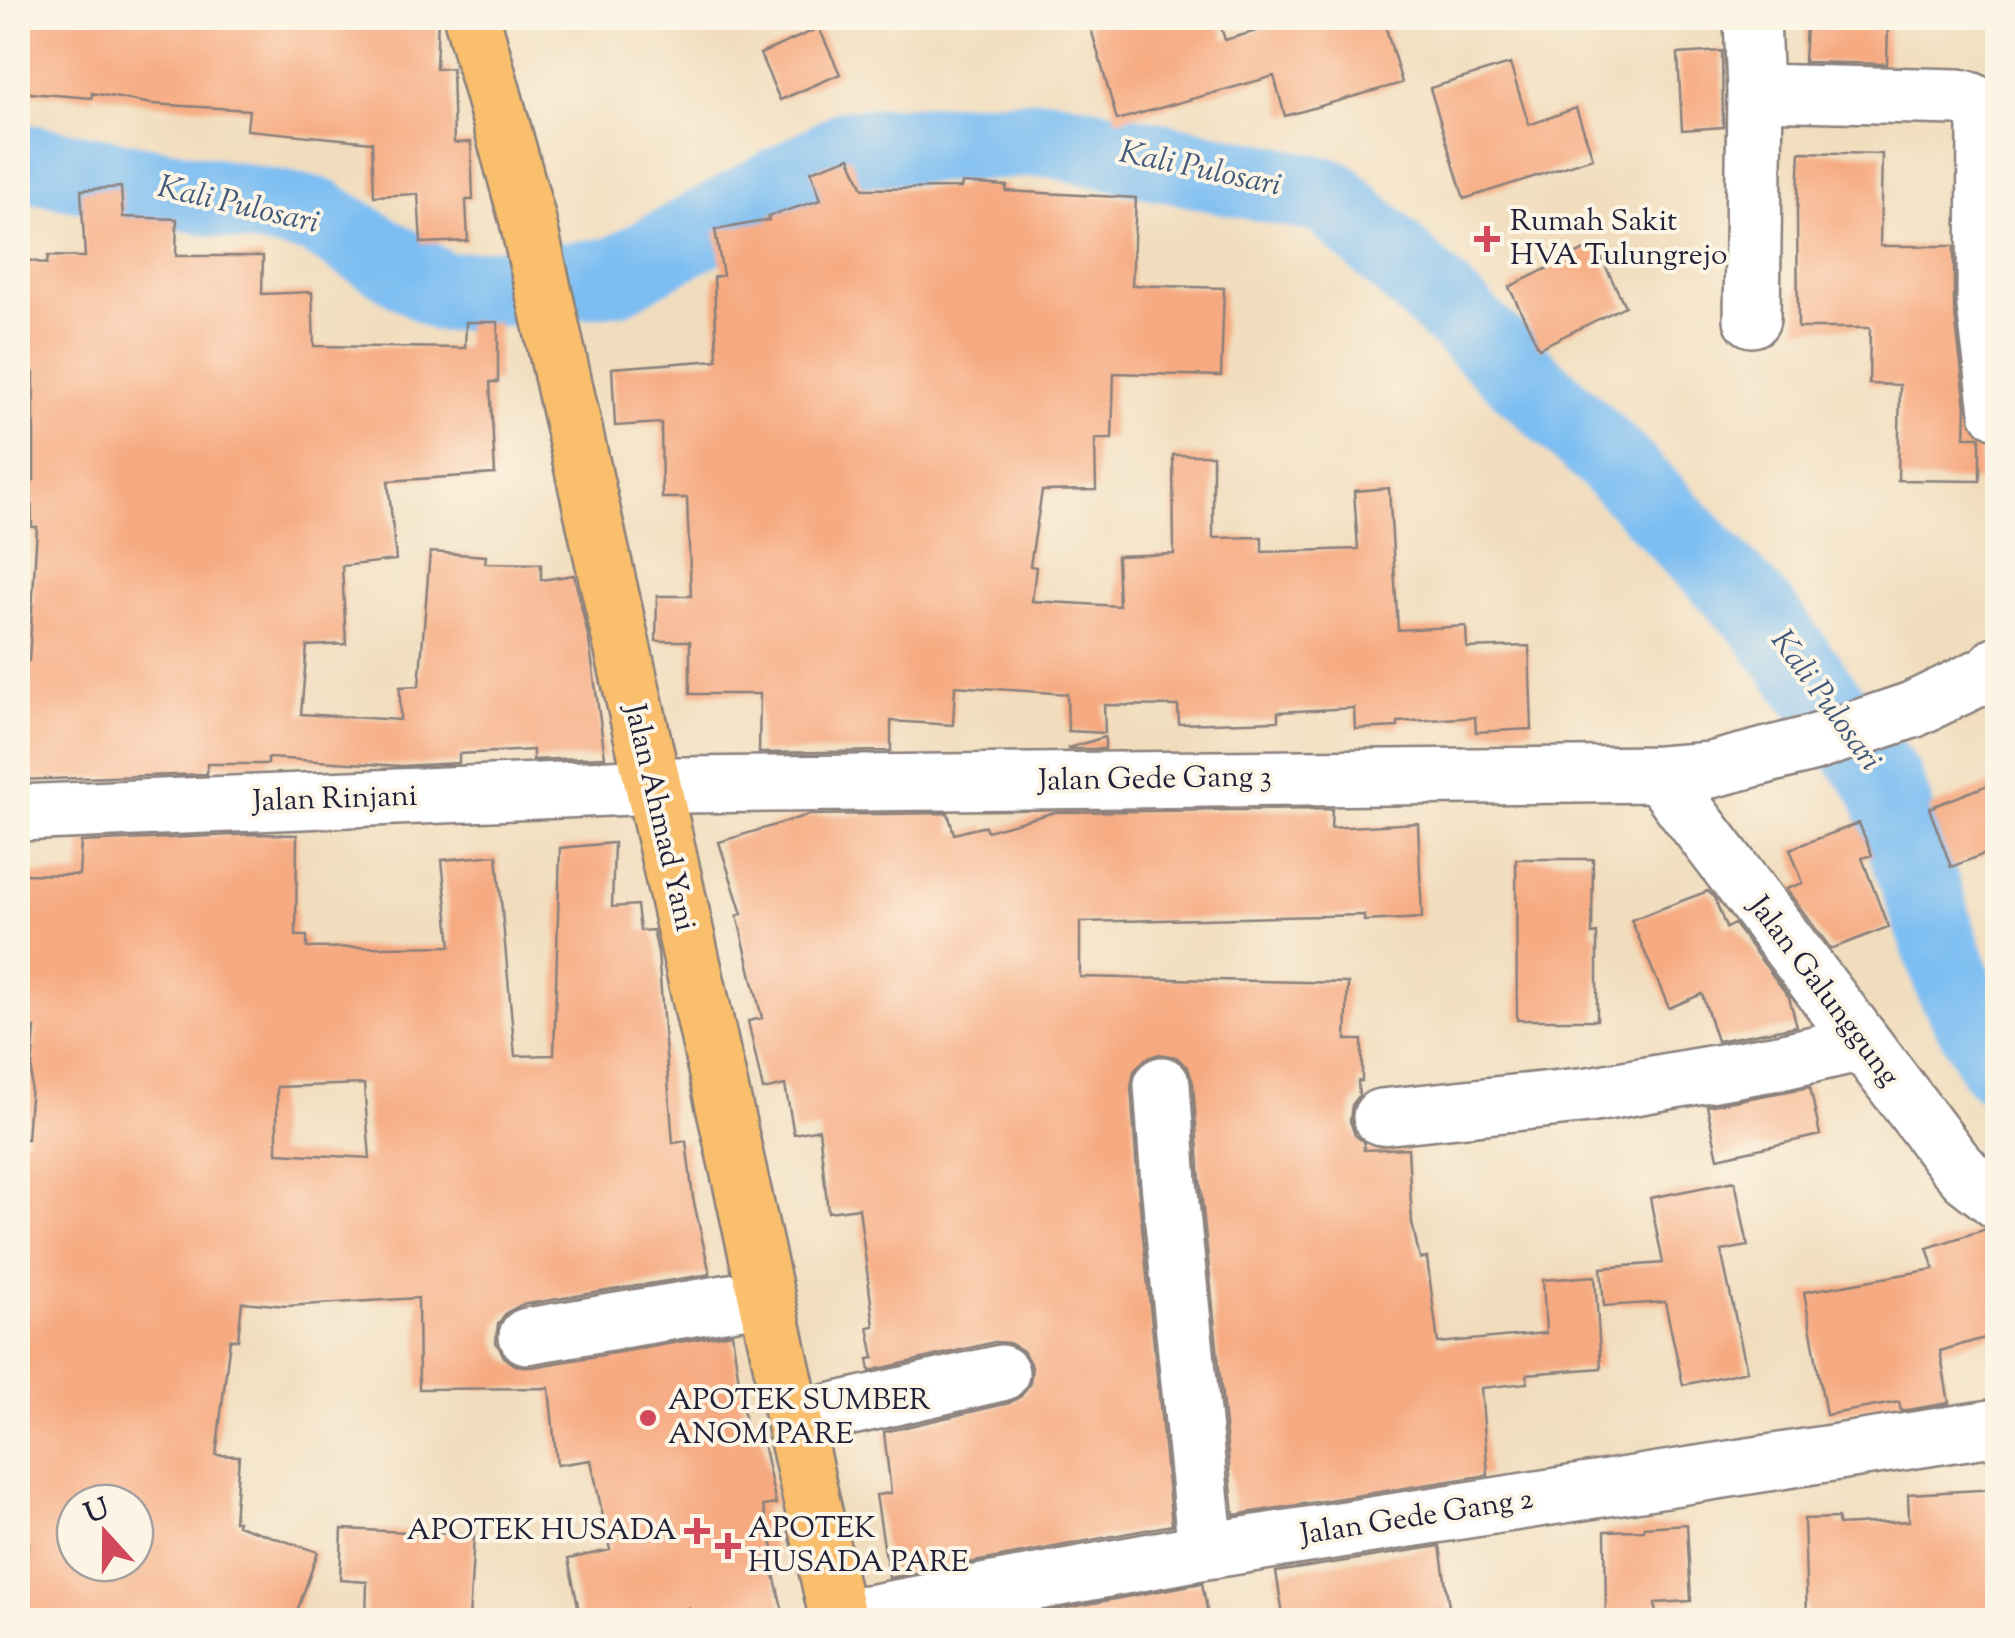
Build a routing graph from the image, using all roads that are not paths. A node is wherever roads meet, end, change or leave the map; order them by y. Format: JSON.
{"nodes":[{"id":1,"x":472,"y":18,"type":"edge"},
{"id":2,"x":1752,"y":18,"type":"edge"},
{"id":3,"x":1755,"y":92,"type":"junction"},
{"id":4,"x":1752,"y":319,"type":"dead end"},
{"id":5,"x":1998,"y":411,"type":"edge"},
{"id":6,"x":1993,"y":668,"type":"edge"},
{"id":7,"x":1659,"y":774,"type":"junction"},
{"id":8,"x":652,"y":786,"type":"junction"},
{"id":9,"x":18,"y":813,"type":"edge"},
{"id":10,"x":1862,"y":1043,"type":"junction"},
{"id":11,"x":1162,"y":1085,"type":"dead end"},
{"id":12,"x":1381,"y":1117,"type":"dead end"},
{"id":13,"x":1998,"y":1200,"type":"edge"},
{"id":14,"x":766,"y":1296,"type":"junction"},
{"id":15,"x":527,"y":1336,"type":"dead end"},
{"id":16,"x":1001,"y":1373,"type":"dead end"},
{"id":17,"x":794,"y":1420,"type":"junction"},
{"id":18,"x":1998,"y":1427,"type":"edge"},
{"id":19,"x":1206,"y":1551,"type":"junction"},
{"id":20,"x":838,"y":1619,"type":"edge"}],
"edges":[{"from":1,"to":8,"type":"main road","name":"Jalan Ahmad Yani"},
{"from":2,"to":3,"type":"street"},
{"from":3,"to":4,"type":"street"},
{"from":3,"to":5,"type":"street"},
{"from":6,"to":7,"type":"street","name":"Jalan Gede Gang 3"},
{"from":7,"to":8,"type":"street","name":"Jalan Gede Gang 3"},
{"from":7,"to":10,"type":"street","name":"Jalan Galunggung"},
{"from":8,"to":9,"type":"street","name":"Jalan Rinjani"},
{"from":8,"to":14,"type":"main road","name":"Jalan Ahmad Yani"},
{"from":10,"to":12,"type":"street"},
{"from":10,"to":13,"type":"street","name":"Jalan Galunggung"},
{"from":11,"to":19,"type":"street"},
{"from":14,"to":15,"type":"street"},
{"from":14,"to":17,"type":"main road","name":"Jalan Ahmad Yani"},
{"from":16,"to":17,"type":"street"},
{"from":17,"to":20,"type":"main road","name":"Jalan Ahmad Yani"},
{"from":18,"to":19,"type":"street","name":"Jalan Gede Gang 2"},
{"from":19,"to":20,"type":"street","name":"Jalan Gede Gang 2"}]}
